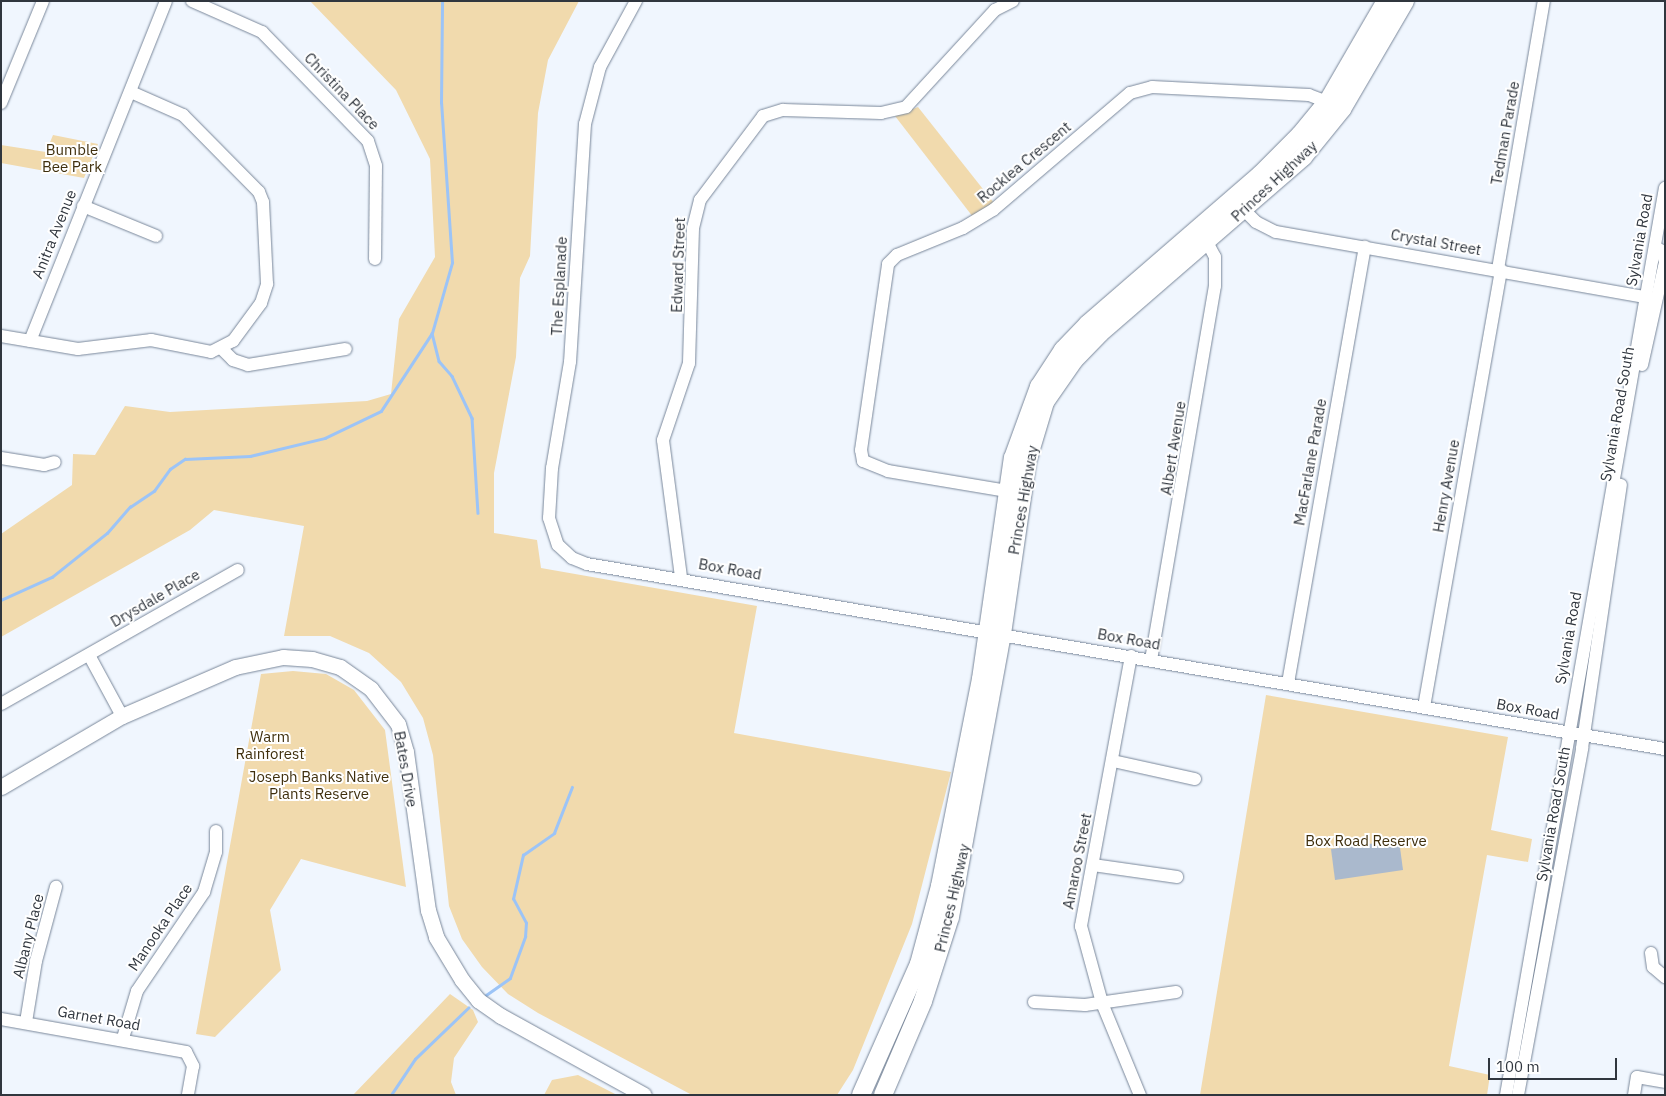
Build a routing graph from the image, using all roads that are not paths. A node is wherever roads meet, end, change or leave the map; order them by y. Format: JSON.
{"nodes":[{"id":1,"x":43,"y":1,"type":"edge"},
{"id":2,"x":166,"y":1,"type":"edge"},
{"id":3,"x":192,"y":1,"type":"edge"},
{"id":4,"x":636,"y":1,"type":"edge"},
{"id":5,"x":1012,"y":1,"type":"edge"},
{"id":6,"x":1386,"y":1,"type":"edge"},
{"id":7,"x":1405,"y":1,"type":"edge"},
{"id":8,"x":1544,"y":1,"type":"edge"},
{"id":9,"x":131,"y":92,"type":"junction"},
{"id":10,"x":1,"y":103,"type":"edge"},
{"id":11,"x":1335,"y":105,"type":"junction"},
{"id":12,"x":1665,"y":188,"type":"edge"},
{"id":13,"x":1238,"y":204,"type":"junction"},
{"id":14,"x":83,"y":206,"type":"junction"},
{"id":15,"x":156,"y":236,"type":"dead end"},
{"id":16,"x":1207,"y":242,"type":"junction"},
{"id":17,"x":1365,"y":247,"type":"junction"},
{"id":18,"x":1655,"y":247,"type":"junction"},
{"id":19,"x":375,"y":259,"type":"dead end"},
{"id":20,"x":1499,"y":270,"type":"junction"},
{"id":21,"x":1646,"y":297,"type":"junction"},
{"id":22,"x":1,"y":336,"type":"edge"},
{"id":23,"x":30,"y":341,"type":"junction"},
{"id":24,"x":222,"y":349,"type":"junction"},
{"id":25,"x":346,"y":349,"type":"dead end"},
{"id":26,"x":1,"y":458,"type":"edge"},
{"id":27,"x":56,"y":462,"type":"dead end"},
{"id":28,"x":1007,"y":491,"type":"junction"},
{"id":29,"x":587,"y":564,"type":"joint"},
{"id":30,"x":238,"y":570,"type":"dead end"},
{"id":31,"x":681,"y":577,"type":"junction"},
{"id":32,"x":995,"y":633,"type":"junction"},
{"id":33,"x":89,"y":655,"type":"junction"},
{"id":34,"x":1131,"y":656,"type":"junction"},
{"id":35,"x":1151,"y":660,"type":"junction"},
{"id":36,"x":1288,"y":683,"type":"junction"},
{"id":37,"x":1,"y":704,"type":"edge"},
{"id":38,"x":1424,"y":707,"type":"junction"},
{"id":39,"x":122,"y":716,"type":"junction"},
{"id":40,"x":1568,"y":732,"type":"junction"},
{"id":41,"x":1583,"y":735,"type":"junction"},
{"id":42,"x":1665,"y":749,"type":"edge"},
{"id":43,"x":1113,"y":761,"type":"junction"},
{"id":44,"x":1195,"y":779,"type":"dead end"},
{"id":45,"x":1,"y":787,"type":"edge"},
{"id":46,"x":216,"y":831,"type":"dead end"},
{"id":47,"x":1093,"y":865,"type":"junction"},
{"id":48,"x":1177,"y":877,"type":"dead end"},
{"id":49,"x":56,"y":887,"type":"dead end"},
{"id":50,"x":1651,"y":952,"type":"dead end"},
{"id":51,"x":1665,"y":977,"type":"edge"},
{"id":52,"x":1176,"y":992,"type":"dead end"},
{"id":53,"x":1034,"y":1002,"type":"dead end"},
{"id":54,"x":1102,"y":1003,"type":"junction"},
{"id":55,"x":1,"y":1019,"type":"edge"},
{"id":56,"x":26,"y":1022,"type":"junction"},
{"id":57,"x":122,"y":1038,"type":"junction"},
{"id":58,"x":873,"y":1067,"type":"junction"},
{"id":59,"x":1665,"y":1082,"type":"edge"},
{"id":60,"x":188,"y":1095,"type":"edge"},
{"id":61,"x":644,"y":1095,"type":"edge"},
{"id":62,"x":851,"y":1095,"type":"edge"},
{"id":63,"x":861,"y":1095,"type":"edge"},
{"id":64,"x":883,"y":1095,"type":"edge"},
{"id":65,"x":1140,"y":1095,"type":"edge"},
{"id":66,"x":1506,"y":1095,"type":"edge"},
{"id":67,"x":1518,"y":1095,"type":"edge"},
{"id":68,"x":1634,"y":1095,"type":"edge"}],
"edges":[{"from":1,"to":10,"type":"street"},
{"from":2,"to":9,"type":"street","name":"Anitra Avenue"},
{"from":3,"to":19,"type":"street","name":"Christina Place"},
{"from":4,"to":29,"type":"street","name":"The Esplanade"},
{"from":5,"to":31,"type":"street","name":"Edward Street"},
{"from":6,"to":11,"type":"highway","name":"Princes Highway"},
{"from":7,"to":11,"type":"highway","name":"Princes Highway"},
{"from":8,"to":20,"type":"street","name":"Tedman Parade"},
{"from":9,"to":14,"type":"street","name":"Anitra Avenue"},
{"from":9,"to":24,"type":"street"},
{"from":11,"to":13,"type":"highway","name":"Princes Highway"},
{"from":11,"to":28,"type":"street","name":"Rocklea Crescent"},
{"from":12,"to":18,"type":"street","name":"Sylvania Road"},
{"from":13,"to":16,"type":"highway","name":"Princes Highway"},
{"from":13,"to":17,"type":"street","name":"Crystal Street"},
{"from":13,"to":28,"type":"highway","name":"Princes Highway"},
{"from":14,"to":15,"type":"street"},
{"from":14,"to":23,"type":"street","name":"Anitra Avenue"},
{"from":16,"to":32,"type":"highway","name":"Princes Highway"},
{"from":16,"to":35,"type":"street","name":"Albert Avenue"},
{"from":17,"to":20,"type":"street","name":"Crystal Street"},
{"from":17,"to":36,"type":"street","name":"MacFarlane Parade"},
{"from":18,"to":21,"type":"street","name":"Sylvania Road"},
{"from":18,"to":41,"type":"street","name":"Sylvania Road South"},
{"from":20,"to":21,"type":"street","name":"Crystal Street"},
{"from":20,"to":38,"type":"street","name":"Henry Avenue"},
{"from":21,"to":40,"type":"street","name":"Sylvania Road"},
{"from":22,"to":23,"type":"street"},
{"from":23,"to":24,"type":"street"},
{"from":24,"to":25,"type":"street"},
{"from":26,"to":27,"type":"street"},
{"from":28,"to":32,"type":"highway","name":"Princes Highway"},
{"from":29,"to":31,"type":"street","name":"Box Road"},
{"from":30,"to":33,"type":"street","name":"Drysdale Place"},
{"from":31,"to":32,"type":"street","name":"Box Road"},
{"from":32,"to":34,"type":"street","name":"Box Road"},
{"from":32,"to":58,"type":"highway","name":"Princes Highway"},
{"from":32,"to":64,"type":"highway","name":"Princes Highway"},
{"from":33,"to":37,"type":"street","name":"Drysdale Place"},
{"from":33,"to":39,"type":"street"},
{"from":34,"to":35,"type":"street","name":"Box Road"},
{"from":34,"to":43,"type":"street","name":"Amaroo Street"},
{"from":35,"to":36,"type":"street","name":"Box Road"},
{"from":36,"to":38,"type":"street","name":"Box Road"},
{"from":38,"to":40,"type":"street","name":"Box Road"},
{"from":39,"to":45,"type":"main road","name":"Bates Drive"},
{"from":39,"to":61,"type":"main road","name":"Bates Drive"},
{"from":40,"to":41,"type":"street","name":"Box Road"},
{"from":40,"to":66,"type":"street","name":"Sylvania Road"},
{"from":41,"to":42,"type":"street","name":"Box Road"},
{"from":41,"to":67,"type":"street","name":"Sylvania Road South"},
{"from":43,"to":44,"type":"street"},
{"from":43,"to":47,"type":"street","name":"Amaroo Street"},
{"from":46,"to":57,"type":"street","name":"Manooka Place"},
{"from":47,"to":48,"type":"street"},
{"from":47,"to":54,"type":"street","name":"Amaroo Street"},
{"from":49,"to":56,"type":"street","name":"Albany Place"},
{"from":50,"to":51,"type":"street"},
{"from":52,"to":54,"type":"street"},
{"from":53,"to":54,"type":"street"},
{"from":54,"to":65,"type":"street","name":"Amaroo Street"},
{"from":55,"to":56,"type":"street","name":"Garnet Road"},
{"from":56,"to":57,"type":"street","name":"Garnet Road"},
{"from":57,"to":60,"type":"street","name":"Garnet Road"},
{"from":58,"to":62,"type":"highway"},
{"from":58,"to":63,"type":"highway","name":"Princes Highway"},
{"from":59,"to":68,"type":"street"}]}
